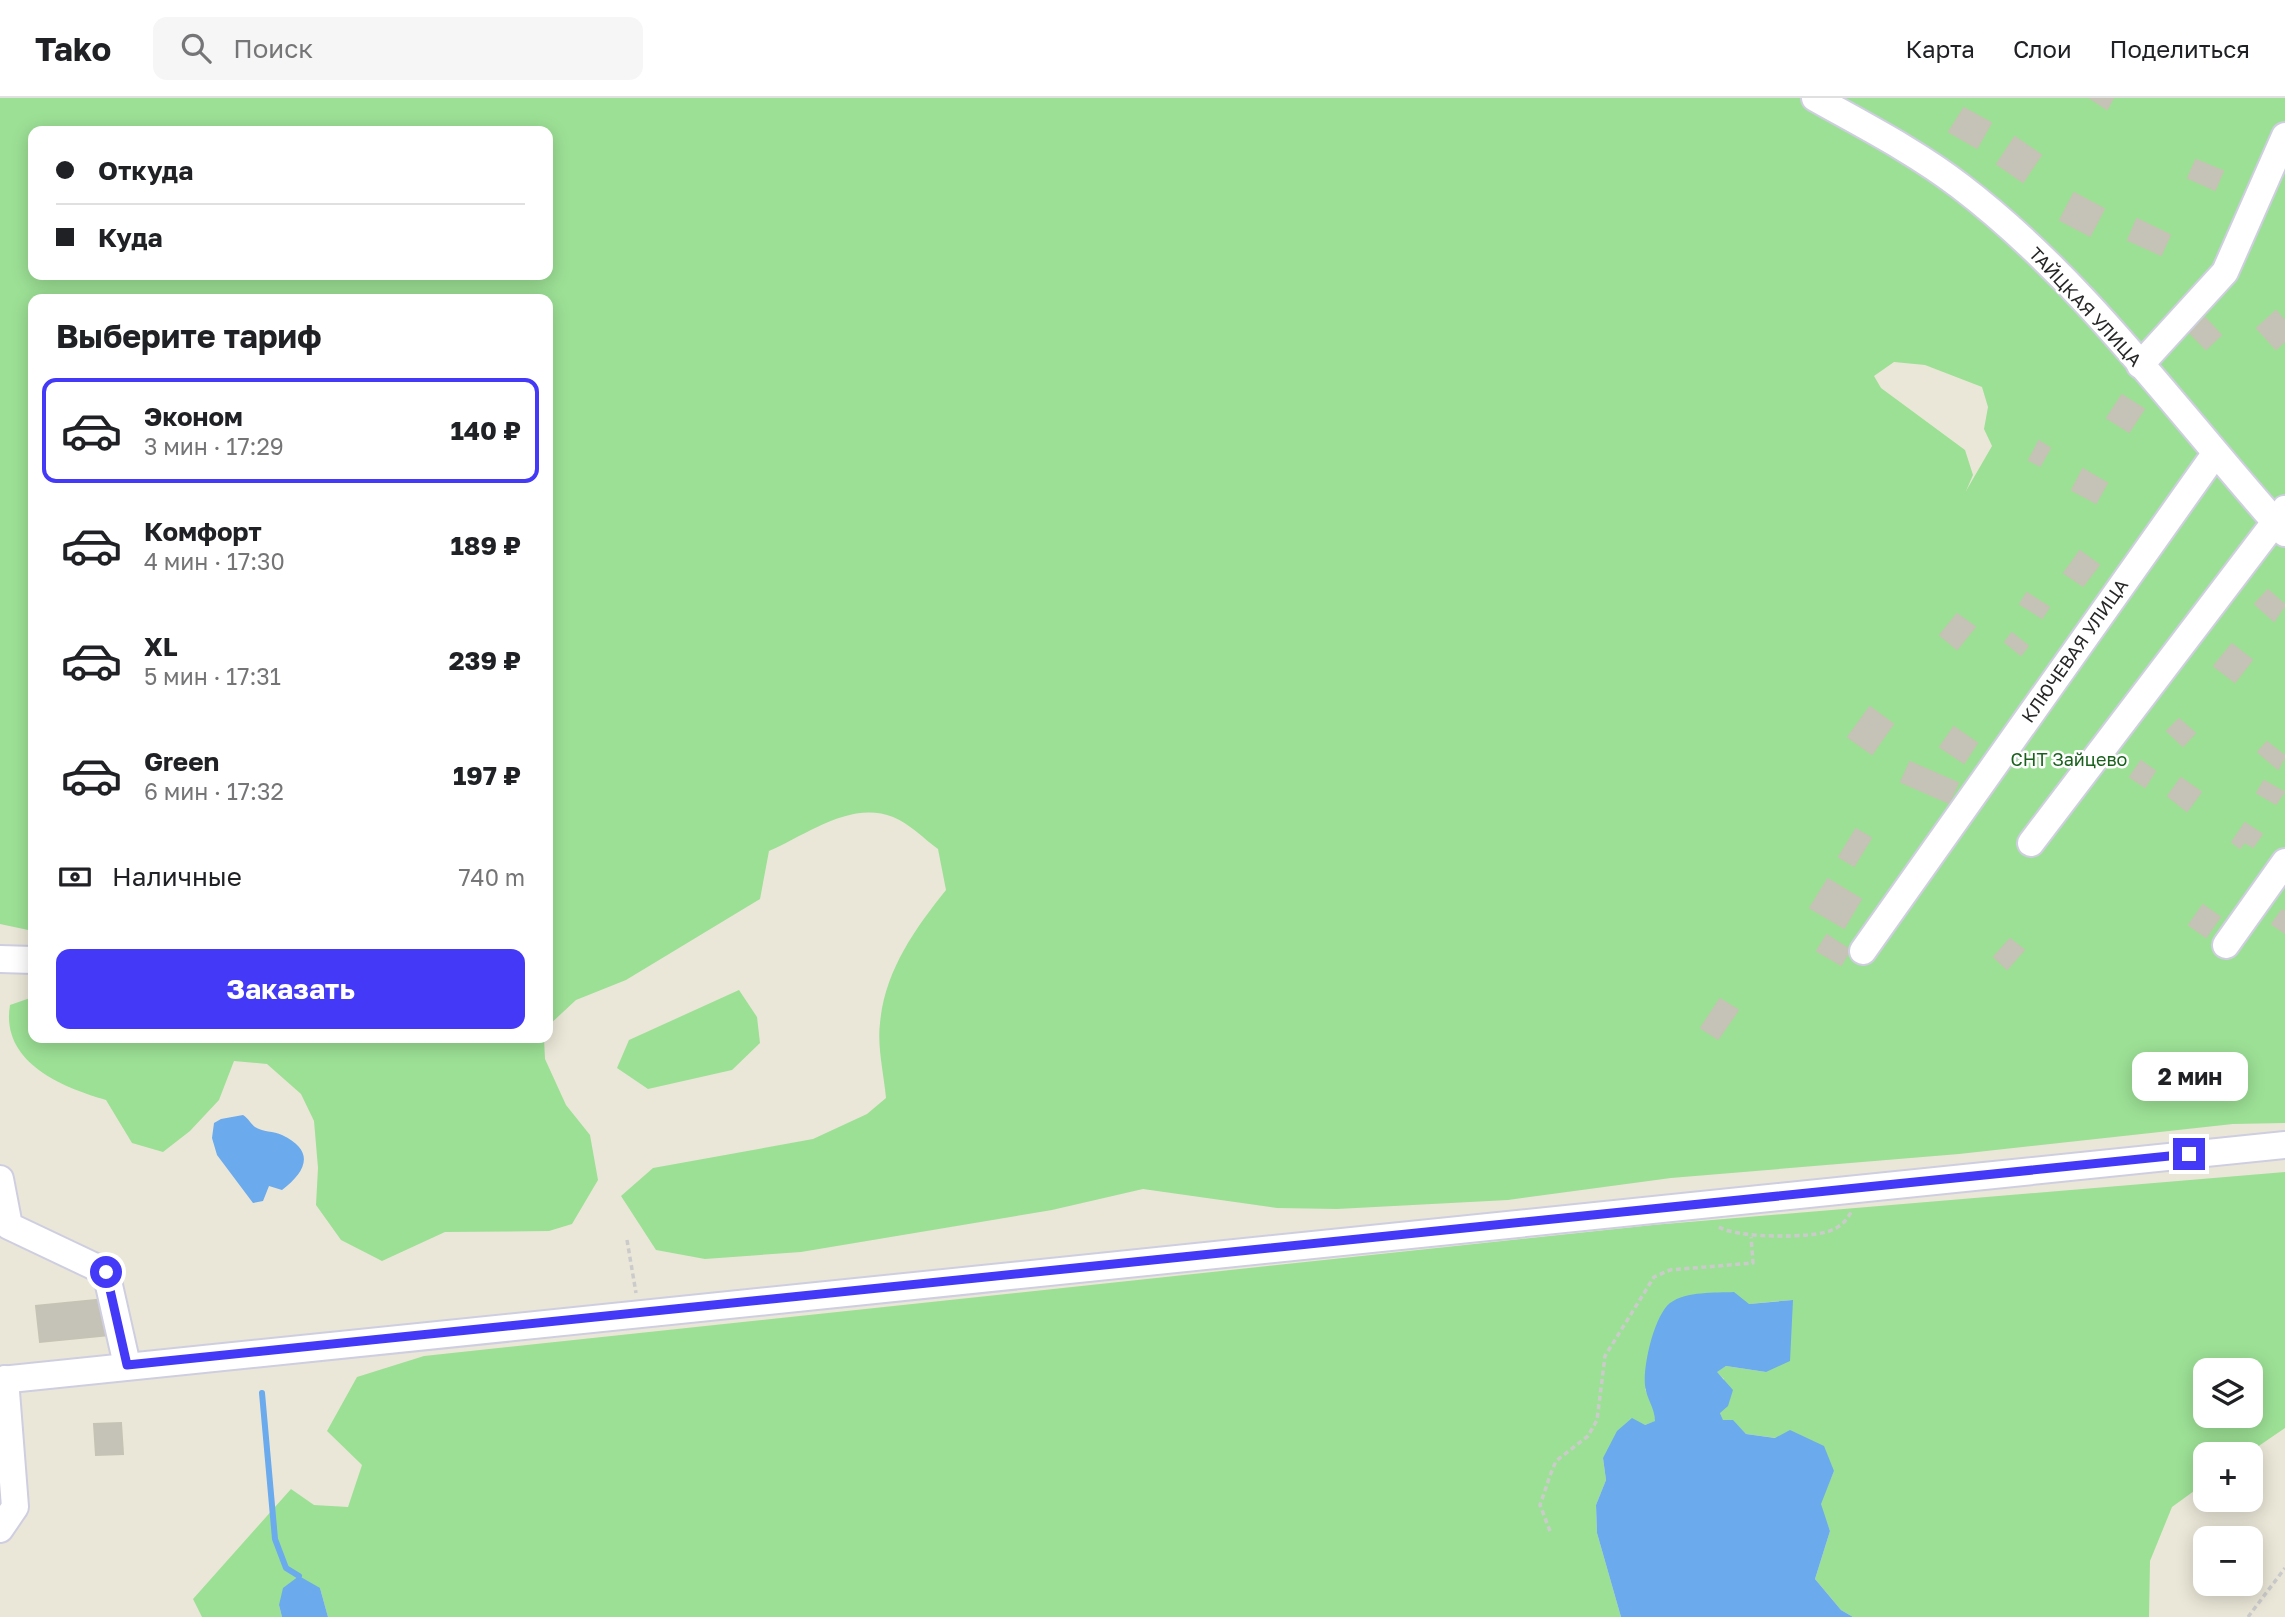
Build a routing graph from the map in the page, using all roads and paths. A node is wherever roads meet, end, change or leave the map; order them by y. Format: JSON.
{"nodes":[{"id":1,"x":1815,"y":98,"type":"edge"},
{"id":2,"x":2285,"y":136,"type":"edge"},
{"id":3,"x":2140,"y":365,"type":"junction"},
{"id":4,"x":2215,"y":454,"type":"junction"},
{"id":5,"x":2282,"y":521,"type":"edge"},
{"id":6,"x":2031,"y":843,"type":"dead end"},
{"id":7,"x":2285,"y":862,"type":"edge"},
{"id":8,"x":2226,"y":945,"type":"dead end"},
{"id":9,"x":1863,"y":951,"type":"dead end"},
{"id":10,"x":0,"y":959,"type":"edge"},
{"id":11,"x":28,"y":960,"type":"edge"},
{"id":12,"x":2285,"y":1145,"type":"edge"},
{"id":13,"x":0,"y":1179,"type":"edge"},
{"id":14,"x":1858,"y":1188,"type":"junction"},
{"id":15,"x":1713,"y":1203,"type":"junction"},
{"id":16,"x":1751,"y":1237,"type":"junction"},
{"id":17,"x":626,"y":1240,"type":"dead end"},
{"id":18,"x":639,"y":1313,"type":"junction"},
{"id":19,"x":127,"y":1365,"type":"junction"},
{"id":20,"x":3,"y":1379,"type":"edge"},
{"id":21,"x":0,"y":1529,"type":"edge"},
{"id":22,"x":1550,"y":1531,"type":"dead end"},
{"id":23,"x":2285,"y":1568,"type":"edge"},
{"id":24,"x":2248,"y":1617,"type":"edge"}],
"edges":[{"from":1,"to":3,"type":"street","name":"ТАЙЦКАЯ УЛИЦА"},
{"from":2,"to":3,"type":"street"},
{"from":3,"to":4,"type":"street","name":"ТАЙЦКАЯ УЛИЦА"},
{"from":4,"to":5,"type":"street","name":"ТАЙЦКАЯ УЛИЦА"},
{"from":4,"to":9,"type":"street","name":"КЛЮЧЕВАЯ УЛИЦА"},
{"from":5,"to":6,"type":"street"},
{"from":7,"to":8,"type":"street"},
{"from":10,"to":11,"type":"street"},
{"from":12,"to":14,"type":"street"},
{"from":13,"to":19,"type":"street"},
{"from":14,"to":15,"type":"street"},
{"from":14,"to":16,"type":"path"},
{"from":15,"to":16,"type":"path"},
{"from":15,"to":18,"type":"street"},
{"from":16,"to":22,"type":"path"},
{"from":17,"to":18,"type":"path"},
{"from":18,"to":19,"type":"street"},
{"from":19,"to":20,"type":"street"},
{"from":20,"to":21,"type":"street"},
{"from":23,"to":24,"type":"path"}]}
